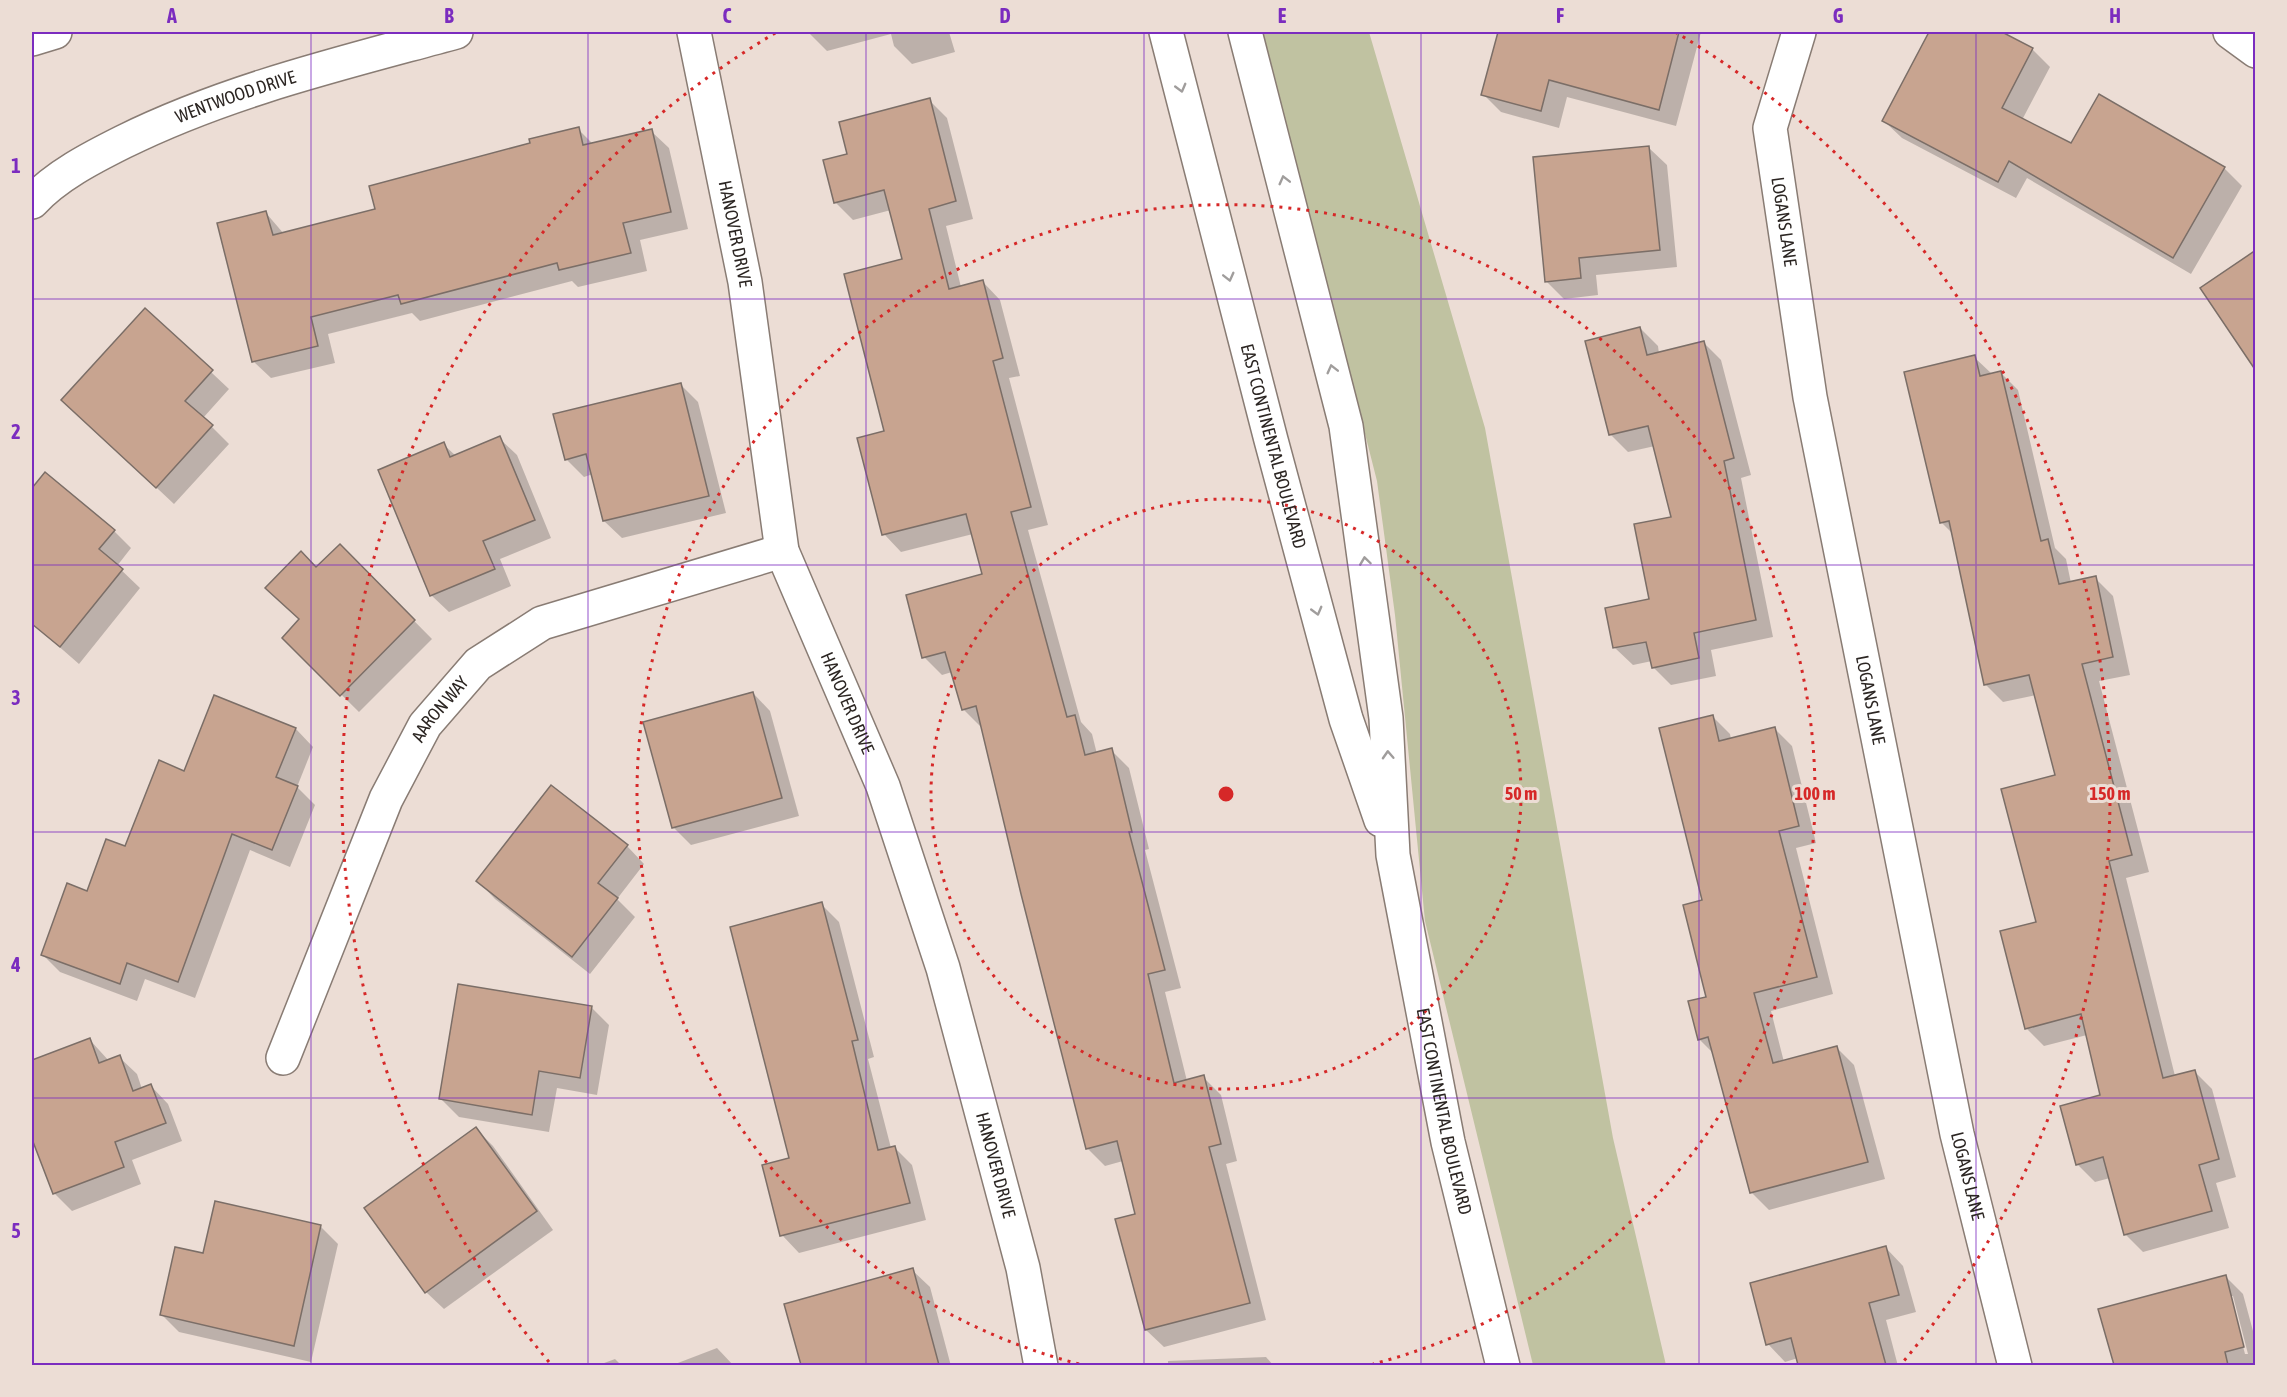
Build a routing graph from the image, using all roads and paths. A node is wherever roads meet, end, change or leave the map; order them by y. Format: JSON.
{"nodes":[{"id":1,"x":55,"y":32,"type":"edge"},
{"id":2,"x":456,"y":32,"type":"edge"},
{"id":3,"x":694,"y":32,"type":"edge"},
{"id":4,"x":1166,"y":32,"type":"edge"},
{"id":5,"x":1245,"y":32,"type":"edge"},
{"id":6,"x":1799,"y":32,"type":"edge"},
{"id":7,"x":2230,"y":32,"type":"edge"},
{"id":8,"x":32,"y":39,"type":"edge"},
{"id":9,"x":2256,"y":51,"type":"edge"},
{"id":10,"x":32,"y":202,"type":"edge"},
{"id":11,"x":782,"y":551,"type":"junction"},
{"id":12,"x":1393,"y":855,"type":"junction"},
{"id":13,"x":283,"y":1058,"type":"dead end"},
{"id":14,"x":1041,"y":1365,"type":"edge"},
{"id":15,"x":1503,"y":1365,"type":"edge"},
{"id":16,"x":2015,"y":1365,"type":"edge"}],
"edges":[{"from":1,"to":8,"type":"street"},
{"from":2,"to":10,"type":"street","name":"WENTWOOD DRIVE"},
{"from":3,"to":11,"type":"street","name":"HANOVER DRIVE"},
{"from":4,"to":12,"type":"street","name":"EAST CONTINENTAL BOULEVARD","one_way":true},
{"from":12,"to":5,"type":"street","name":"EAST CONTINENTAL BOULEVARD","one_way":true},
{"from":6,"to":16,"type":"street","name":"LOGANS LANE"},
{"from":7,"to":9,"type":"street"},
{"from":11,"to":13,"type":"street","name":"AARON WAY"},
{"from":11,"to":14,"type":"street","name":"HANOVER DRIVE"},
{"from":12,"to":15,"type":"street","name":"EAST CONTINENTAL BOULEVARD"}]}
